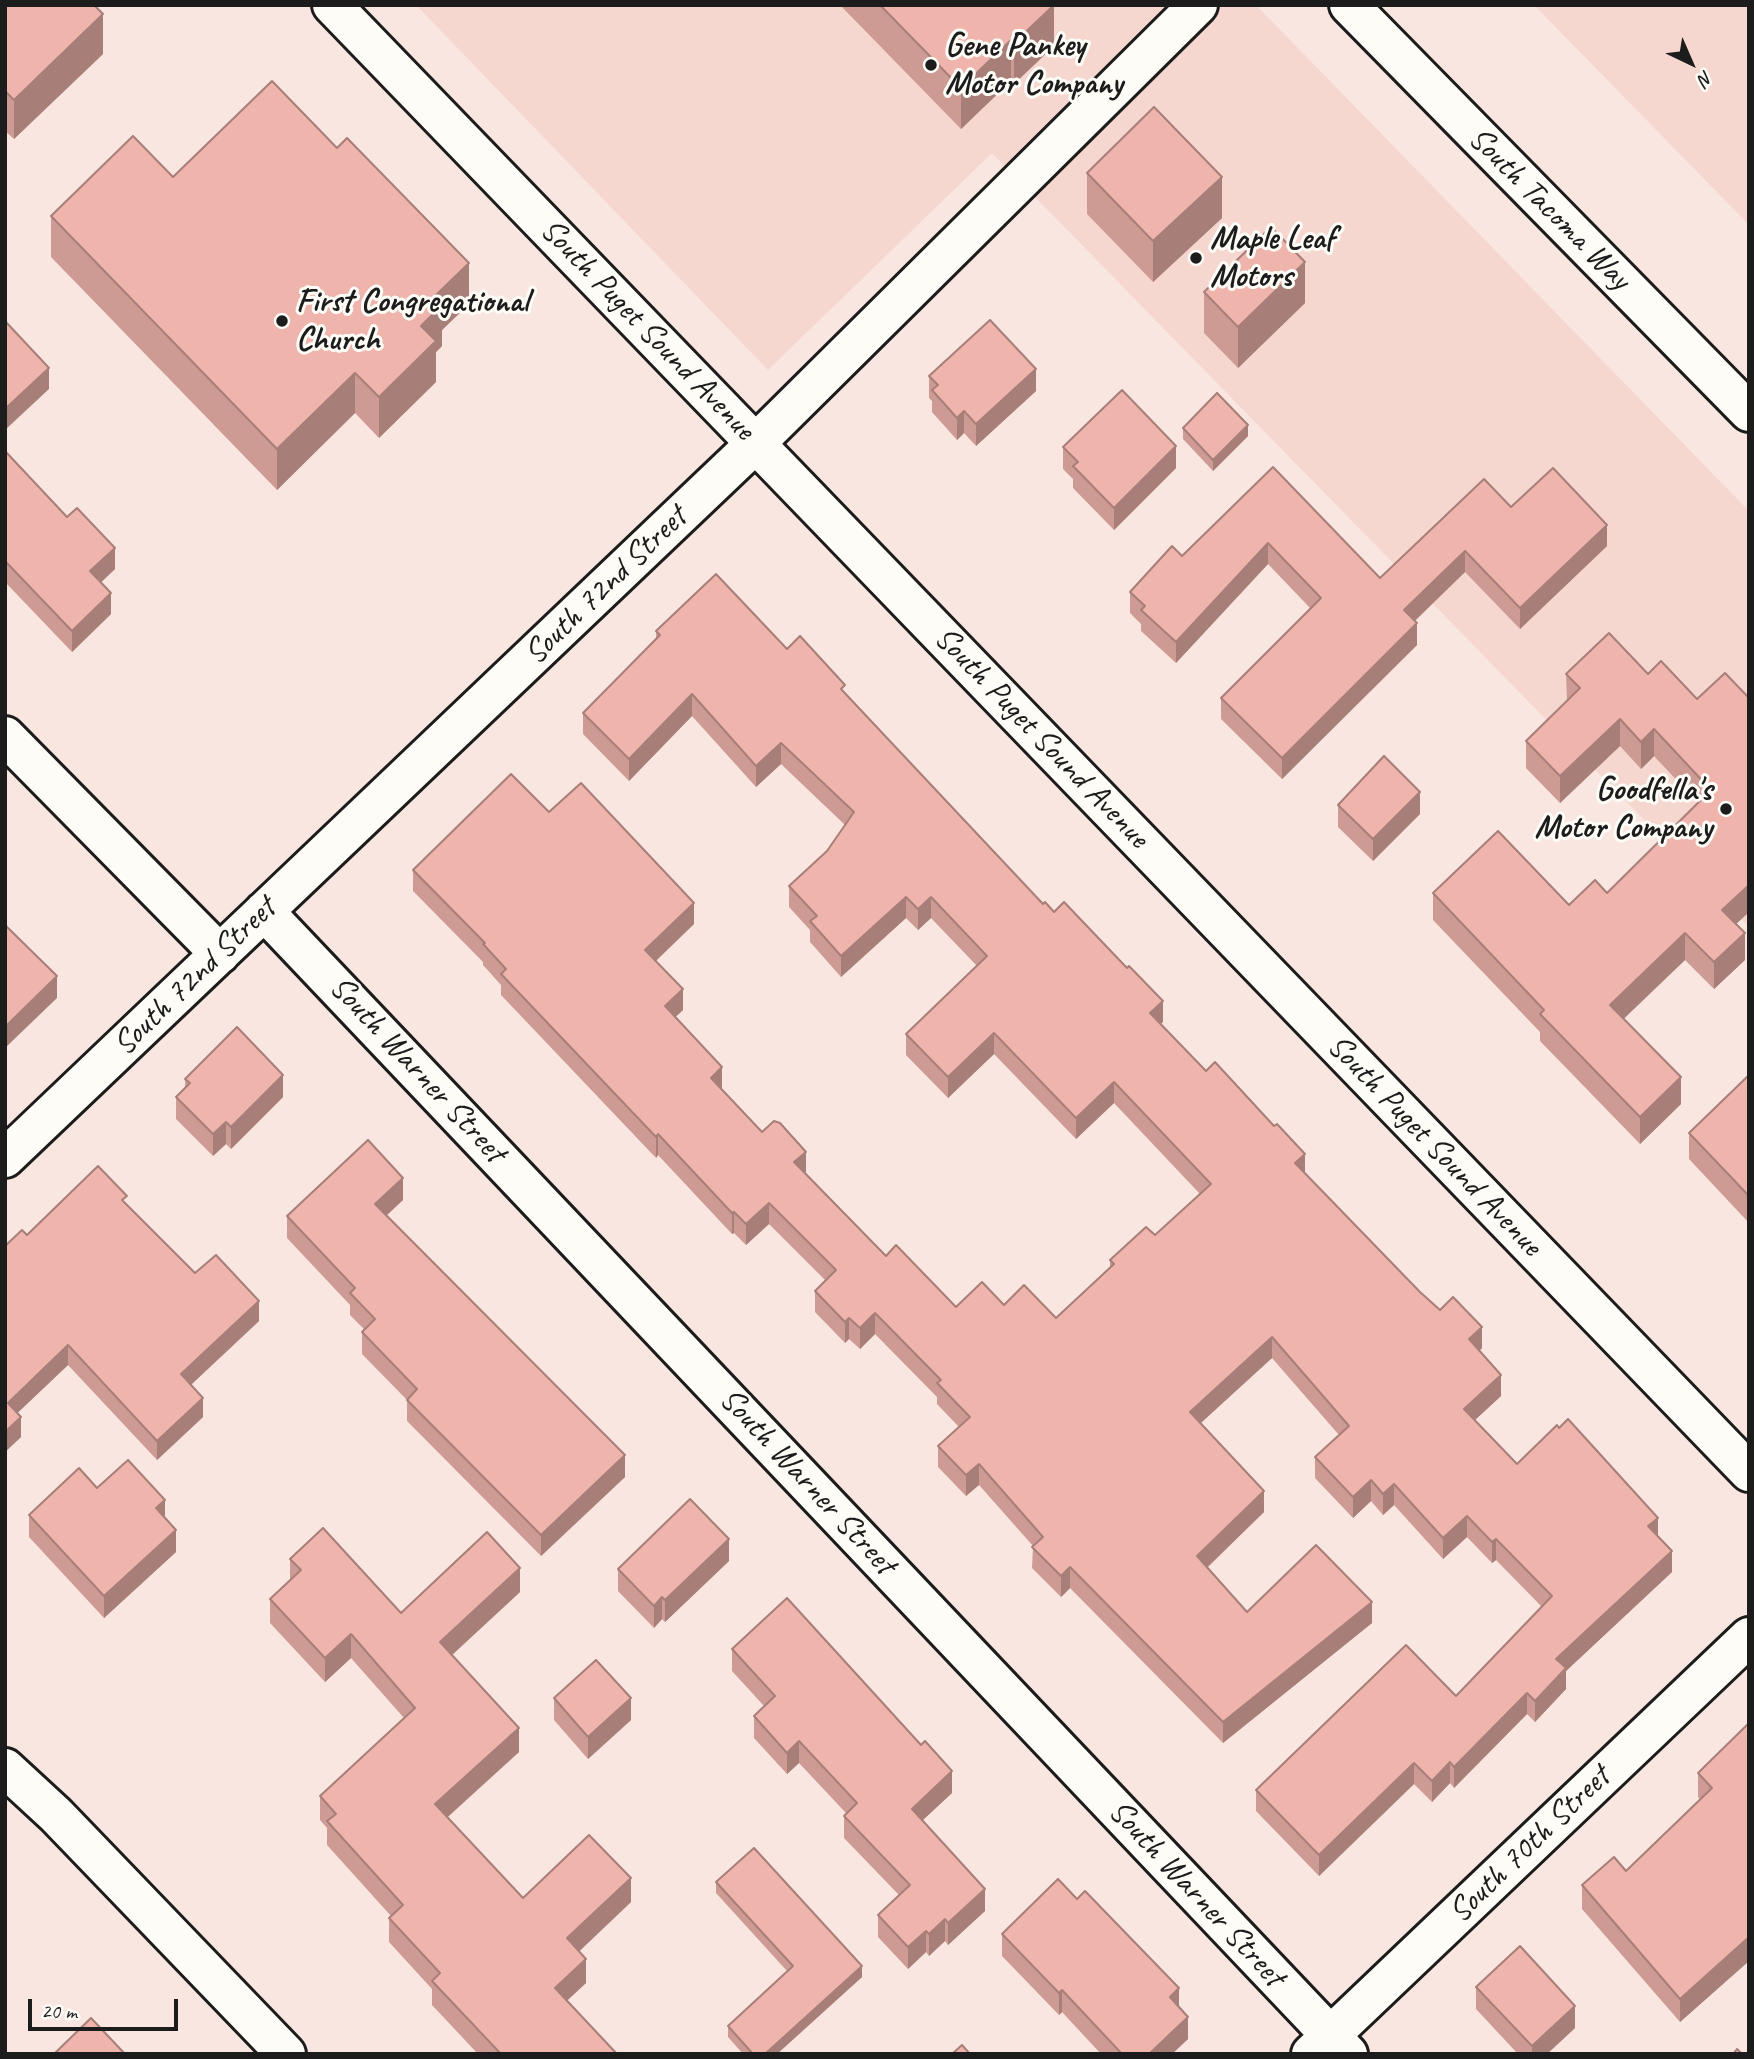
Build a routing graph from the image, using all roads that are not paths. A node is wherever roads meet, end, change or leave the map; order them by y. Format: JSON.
{"nodes":[{"id":1,"x":332,"y":5,"type":"edge"},
{"id":2,"x":1198,"y":5,"type":"edge"},
{"id":3,"x":1349,"y":5,"type":"edge"},
{"id":4,"x":1749,"y":412,"type":"edge"},
{"id":5,"x":756,"y":443,"type":"junction"},
{"id":6,"x":5,"y":736,"type":"edge"},
{"id":7,"x":264,"y":911,"type":"junction"},
{"id":8,"x":220,"y":954,"type":"junction"},
{"id":9,"x":5,"y":1158,"type":"edge"},
{"id":10,"x":1749,"y":1472,"type":"edge"},
{"id":11,"x":1749,"y":1637,"type":"edge"},
{"id":12,"x":5,"y":1768,"type":"edge"},
{"id":13,"x":1330,"y":2047,"type":"edge"},
{"id":14,"x":286,"y":2054,"type":"edge"}],
"edges":[{"from":1,"to":5,"type":"street","name":"South Puget Sound Avenue"},
{"from":2,"to":5,"type":"street","name":"South 72nd Street"},
{"from":3,"to":4,"type":"street","name":"South Tacoma Way"},
{"from":5,"to":7,"type":"street","name":"South 72nd Street"},
{"from":5,"to":10,"type":"street","name":"South Puget Sound Avenue"},
{"from":6,"to":8,"type":"street"},
{"from":7,"to":8,"type":"street","name":"South 72nd Street"},
{"from":7,"to":13,"type":"street","name":"South Warner Street"},
{"from":8,"to":9,"type":"street","name":"South 72nd Street"},
{"from":11,"to":13,"type":"street","name":"South 70th Street"},
{"from":12,"to":14,"type":"street"}]}
